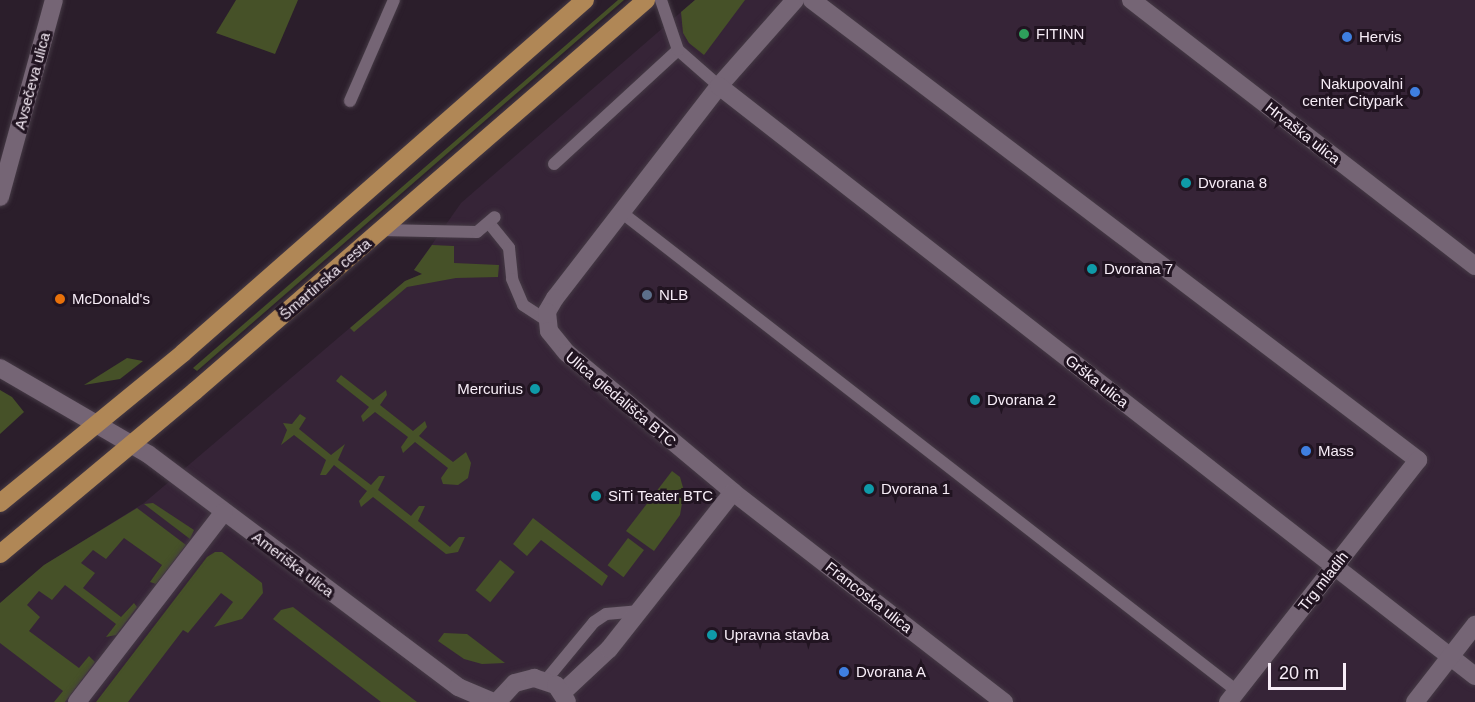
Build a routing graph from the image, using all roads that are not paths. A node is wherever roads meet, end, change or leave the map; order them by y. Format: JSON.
{"nodes":[{"id":1,"x":54,"y":0,"type":"edge"},
{"id":2,"x":394,"y":0,"type":"edge"},
{"id":3,"x":585,"y":0,"type":"edge"},
{"id":4,"x":646,"y":0,"type":"edge"},
{"id":5,"x":661,"y":0,"type":"edge"},
{"id":6,"x":795,"y":0,"type":"edge"},
{"id":7,"x":812,"y":0,"type":"edge"},
{"id":8,"x":1131,"y":0,"type":"edge"},
{"id":9,"x":678,"y":50,"type":"junction"},
{"id":10,"x":719,"y":86,"type":"junction"},
{"id":11,"x":350,"y":101,"type":"dead end"},
{"id":12,"x":554,"y":164,"type":"dead end"},
{"id":13,"x":0,"y":197,"type":"edge"},
{"id":14,"x":621,"y":212,"type":"junction"},
{"id":15,"x":381,"y":230,"type":"junction"},
{"id":16,"x":1475,"y":266,"type":"edge"},
{"id":17,"x":546,"y":320,"type":"junction"},
{"id":18,"x":0,"y":368,"type":"edge"},
{"id":19,"x":93,"y":424,"type":"junction"},
{"id":20,"x":130,"y":444,"type":"junction"},
{"id":21,"x":733,"y":492,"type":"junction"},
{"id":22,"x":0,"y":502,"type":"edge"},
{"id":23,"x":224,"y":512,"type":"junction"},
{"id":24,"x":0,"y":554,"type":"edge"},
{"id":25,"x":1335,"y":567,"type":"junction"},
{"id":26,"x":640,"y":611,"type":"junction"},
{"id":27,"x":1475,"y":625,"type":"edge"},
{"id":28,"x":1450,"y":657,"type":"junction"},
{"id":29,"x":1475,"y":676,"type":"edge"},
{"id":30,"x":546,"y":680,"type":"junction"},
{"id":31,"x":565,"y":697,"type":"edge"},
{"id":32,"x":1232,"y":697,"type":"edge"},
{"id":33,"x":77,"y":702,"type":"edge"},
{"id":34,"x":495,"y":702,"type":"edge"},
{"id":35,"x":1004,"y":702,"type":"edge"},
{"id":36,"x":1415,"y":702,"type":"edge"}],
"edges":[{"from":1,"to":13,"type":"street","name":"Avsečeva ulica"},
{"from":2,"to":11,"type":"lane"},
{"from":3,"to":19,"type":"main road"},
{"from":4,"to":15,"type":"main road","name":"Šmartinska cesta"},
{"from":5,"to":9,"type":"lane"},
{"from":6,"to":10,"type":"street"},
{"from":7,"to":25,"type":"street","name":"Trg mladih"},
{"from":8,"to":16,"type":"street","name":"Hrvaška ulica"},
{"from":9,"to":10,"type":"lane"},
{"from":9,"to":12,"type":"lane"},
{"from":10,"to":14,"type":"street"},
{"from":10,"to":25,"type":"street","name":"Grška ulica"},
{"from":14,"to":17,"type":"street"},
{"from":14,"to":32,"type":"lane"},
{"from":15,"to":17,"type":"lane"},
{"from":15,"to":20,"type":"main road","name":"Šmartinska cesta"},
{"from":17,"to":21,"type":"street","name":"Ulica gledališča BTC"},
{"from":18,"to":19,"type":"street","name":"Ameriška ulica"},
{"from":19,"to":20,"type":"street","name":"Ameriška ulica"},
{"from":19,"to":22,"type":"main road"},
{"from":20,"to":23,"type":"street","name":"Ameriška ulica"},
{"from":20,"to":24,"type":"main road","name":"Šmartinska cesta"},
{"from":21,"to":26,"type":"street"},
{"from":21,"to":35,"type":"street","name":"Francoska ulica"},
{"from":23,"to":33,"type":"street"},
{"from":23,"to":34,"type":"street","name":"Ameriška ulica"},
{"from":25,"to":28,"type":"street","name":"Grška ulica"},
{"from":25,"to":32,"type":"street","name":"Trg mladih"},
{"from":26,"to":30,"type":"lane"},
{"from":26,"to":31,"type":"street"},
{"from":27,"to":28,"type":"street"},
{"from":28,"to":29,"type":"street","name":"Grška ulica"},
{"from":28,"to":36,"type":"street"},
{"from":30,"to":31,"type":"street"},
{"from":30,"to":34,"type":"street"}]}
